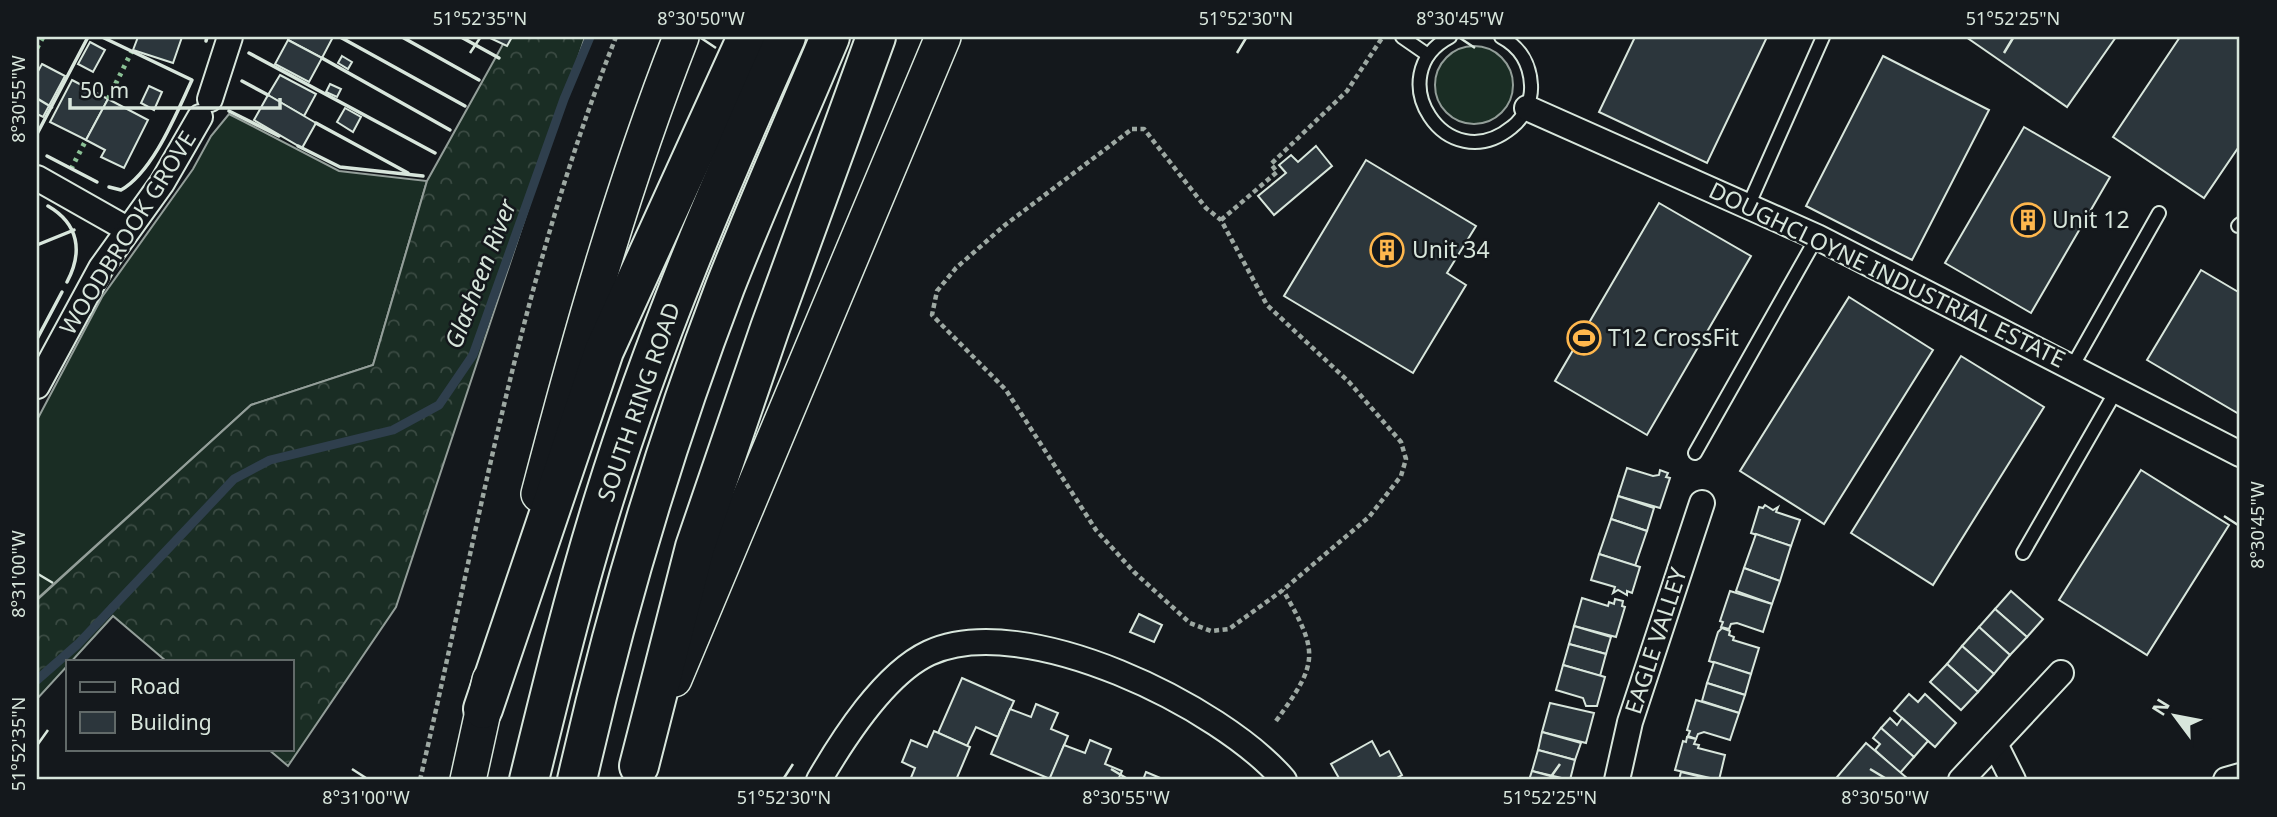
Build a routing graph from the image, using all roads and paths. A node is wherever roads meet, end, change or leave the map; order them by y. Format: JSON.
{"nodes":[{"id":1,"x":230,"y":37,"type":"edge"},
{"id":2,"x":616,"y":37,"type":"edge"},
{"id":3,"x":681,"y":37,"type":"edge"},
{"id":4,"x":747,"y":37,"type":"edge"},
{"id":5,"x":786,"y":37,"type":"edge"},
{"id":6,"x":830,"y":37,"type":"edge"},
{"id":7,"x":876,"y":37,"type":"edge"},
{"id":8,"x":943,"y":37,"type":"edge"},
{"id":9,"x":1382,"y":37,"type":"edge"},
{"id":10,"x":1402,"y":37,"type":"edge"},
{"id":11,"x":1450,"y":37,"type":"edge"},
{"id":12,"x":1502,"y":37,"type":"edge"},
{"id":13,"x":1823,"y":37,"type":"edge"},
{"id":14,"x":1429,"y":55,"type":"junction"},
{"id":15,"x":1527,"y":108,"type":"junction"},
{"id":16,"x":37,"y":178,"type":"edge"},
{"id":17,"x":1749,"y":204,"type":"junction"},
{"id":18,"x":2159,"y":213,"type":"dead end"},
{"id":19,"x":1221,"y":220,"type":"junction"},
{"id":20,"x":127,"y":229,"type":"junction"},
{"id":21,"x":1817,"y":237,"type":"junction"},
{"id":22,"x":2072,"y":367,"type":"junction"},
{"id":23,"x":37,"y":386,"type":"edge"},
{"id":24,"x":2116,"y":391,"type":"junction"},
{"id":25,"x":1695,"y":453,"type":"dead end"},
{"id":26,"x":2240,"y":454,"type":"edge"},
{"id":27,"x":1702,"y":503,"type":"dead end"},
{"id":28,"x":2023,"y":553,"type":"dead end"},
{"id":29,"x":1283,"y":590,"type":"junction"},
{"id":30,"x":2061,"y":673,"type":"dead end"},
{"id":31,"x":483,"y":709,"type":"junction"},
{"id":32,"x":1276,"y":721,"type":"dead end"},
{"id":33,"x":1994,"y":744,"type":"junction"},
{"id":34,"x":639,"y":766,"type":"joint"},
{"id":35,"x":2240,"y":776,"type":"edge"},
{"id":36,"x":420,"y":780,"type":"edge"},
{"id":37,"x":468,"y":780,"type":"edge"},
{"id":38,"x":529,"y":780,"type":"edge"},
{"id":39,"x":577,"y":780,"type":"edge"},
{"id":40,"x":819,"y":780,"type":"edge"},
{"id":41,"x":1283,"y":780,"type":"edge"},
{"id":42,"x":1617,"y":780,"type":"edge"},
{"id":43,"x":1961,"y":780,"type":"edge"},
{"id":44,"x":2013,"y":780,"type":"edge"},
{"id":45,"x":2226,"y":780,"type":"edge"}],
"edges":[{"from":1,"to":20,"type":"street","name":"WOODBROOK GROVE"},
{"from":2,"to":36,"type":"path"},
{"from":3,"to":31,"type":"main road"},
{"from":4,"to":31,"type":"highway"},
{"from":5,"to":38,"type":"highway","name":"SOUTH RING ROAD"},
{"from":6,"to":39,"type":"highway","name":"SOUTH RING ROAD"},
{"from":7,"to":34,"type":"highway"},
{"from":8,"to":34,"type":"main road"},
{"from":9,"to":19,"type":"path"},
{"from":10,"to":14,"type":"lane"},
{"from":11,"to":14,"type":"lane"},
{"from":12,"to":15,"type":"lane"},
{"from":13,"to":17,"type":"lane"},
{"from":14,"to":15,"type":"lane"},
{"from":15,"to":17,"type":"street","name":"DOUGHCLOYNE INDUSTRIAL ESTATE"},
{"from":16,"to":20,"type":"street"},
{"from":17,"to":21,"type":"street","name":"DOUGHCLOYNE INDUSTRIAL ESTATE"},
{"from":18,"to":22,"type":"lane"},
{"from":19,"to":29,"type":"path"},
{"from":19,"to":29,"type":"path"},
{"from":20,"to":23,"type":"street","name":"WOODBROOK GROVE"},
{"from":21,"to":22,"type":"street","name":"DOUGHCLOYNE INDUSTRIAL ESTATE"},
{"from":21,"to":25,"type":"lane"},
{"from":22,"to":24,"type":"street","name":"DOUGHCLOYNE INDUSTRIAL ESTATE"},
{"from":24,"to":26,"type":"street","name":"DOUGHCLOYNE INDUSTRIAL ESTATE"},
{"from":24,"to":28,"type":"lane"},
{"from":27,"to":42,"type":"street","name":"EAGLE VALLEY"},
{"from":29,"to":32,"type":"path"},
{"from":30,"to":33,"type":"street"},
{"from":31,"to":37,"type":"main road"},
{"from":33,"to":43,"type":"street"},
{"from":33,"to":44,"type":"street"},
{"from":35,"to":45,"type":"street"},
{"from":40,"to":41,"type":"street"}]}
